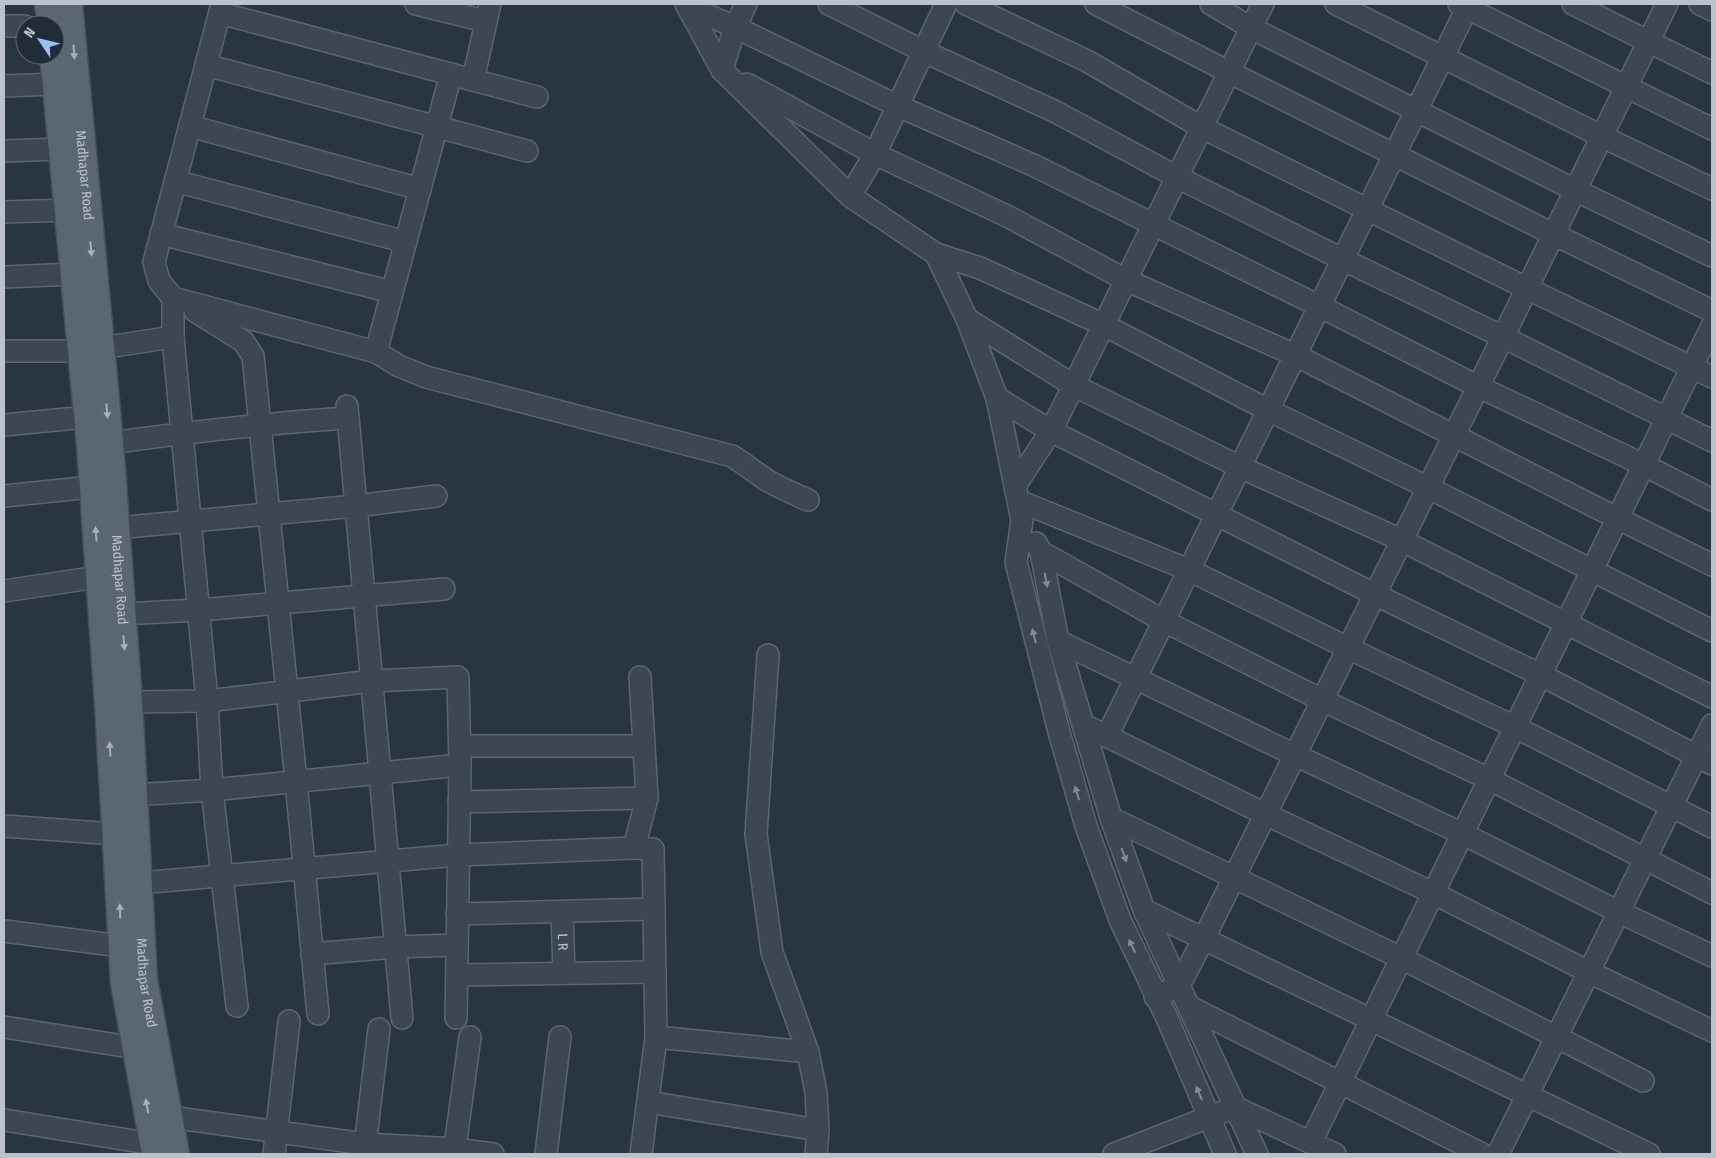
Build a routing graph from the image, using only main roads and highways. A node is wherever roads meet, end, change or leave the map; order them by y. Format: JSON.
{"nodes":[{"id":1,"x":69,"y":4,"type":"edge"},
{"id":2,"x":54,"y":65,"type":"edge"},
{"id":3,"x":92,"y":350,"type":"junction"},
{"id":4,"x":162,"y":1151,"type":"edge"}],
"edges":[{"from":1,"to":3,"type":"main road","name":"Madhapar Road","one_way":true},
{"from":2,"to":3,"type":"main road","name":"Madhapar Road"},
{"from":4,"to":3,"type":"main road","name":"Madhapar Road","one_way":true},
{"from":3,"to":4,"type":"main road","name":"Madhapar Road","one_way":true}]}
